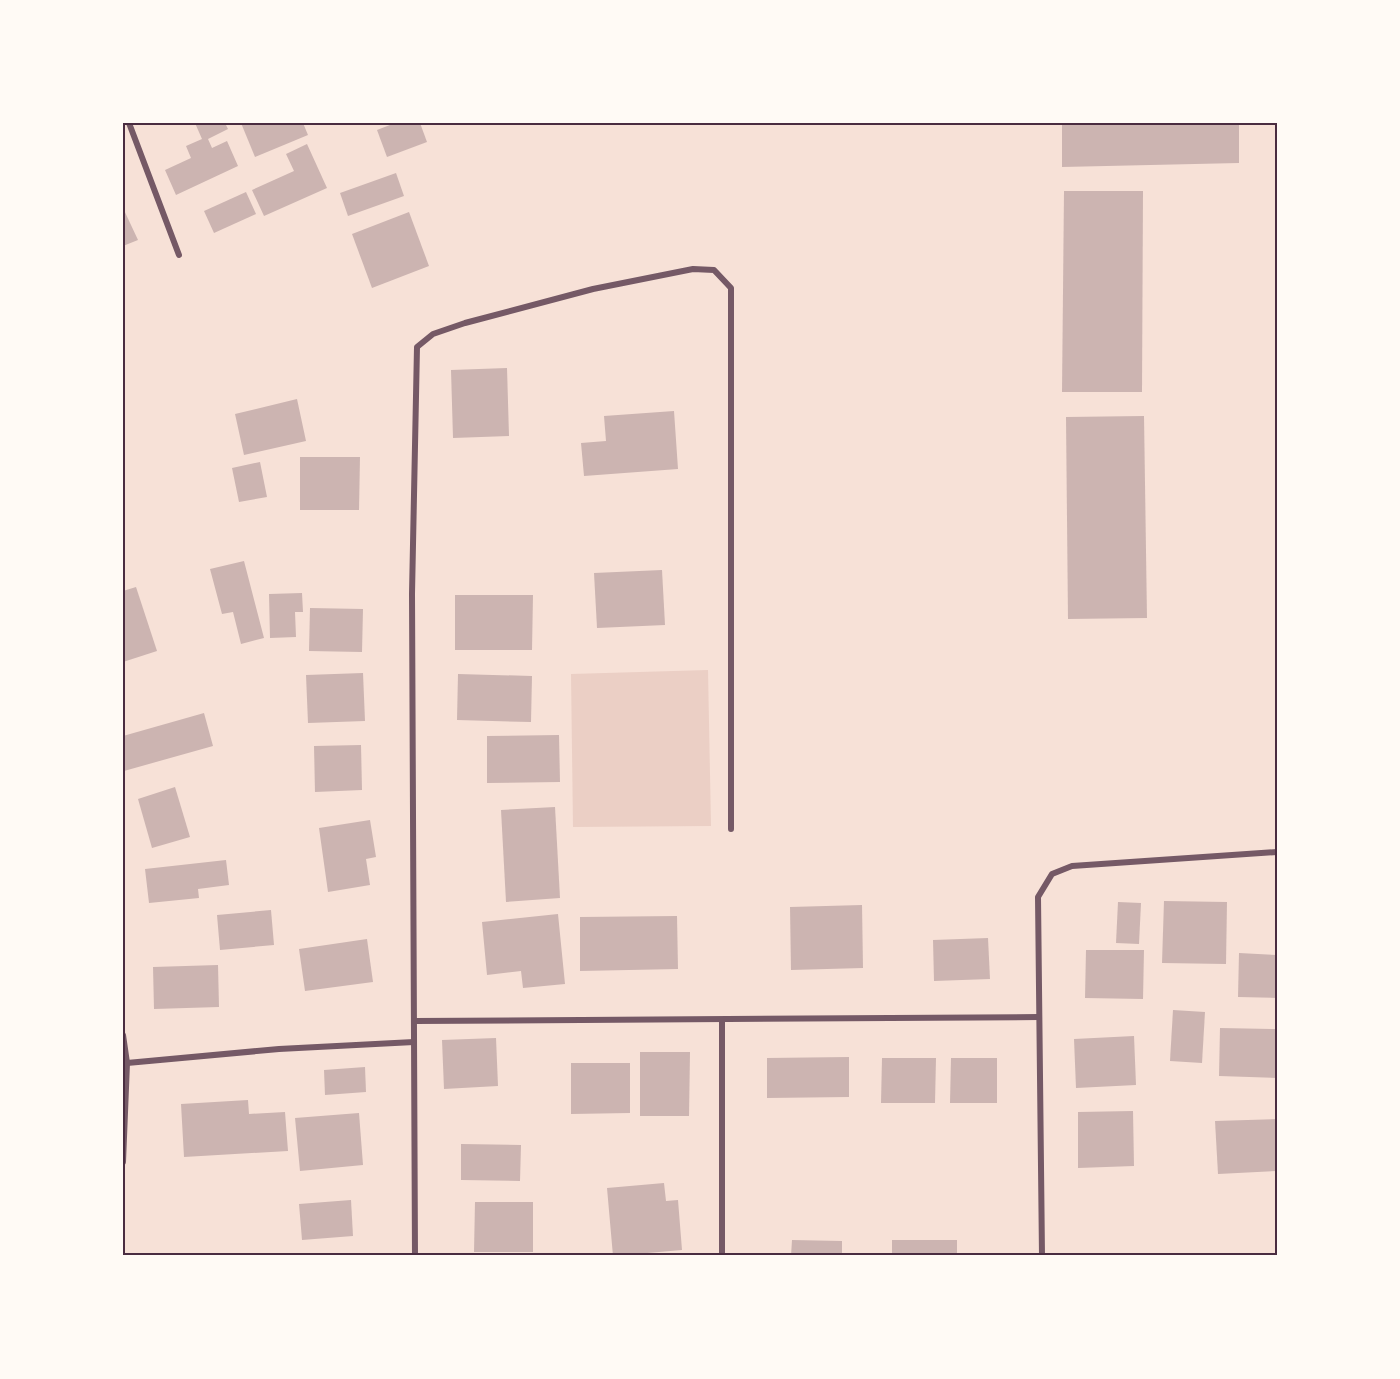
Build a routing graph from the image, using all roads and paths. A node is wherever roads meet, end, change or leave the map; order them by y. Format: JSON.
{"nodes":[{"id":1,"x":129,"y":123,"type":"edge"},
{"id":2,"x":179,"y":255,"type":"dead end"},
{"id":3,"x":731,"y":829,"type":"dead end"},
{"id":4,"x":1277,"y":852,"type":"edge"},
{"id":5,"x":1040,"y":1017,"type":"junction"},
{"id":6,"x":415,"y":1020,"type":"junction"},
{"id":7,"x":722,"y":1020,"type":"junction"},
{"id":8,"x":123,"y":1035,"type":"edge"},
{"id":9,"x":414,"y":1042,"type":"junction"},
{"id":10,"x":127,"y":1063,"type":"junction"},
{"id":11,"x":123,"y":1162,"type":"edge"},
{"id":12,"x":415,"y":1256,"type":"edge"},
{"id":13,"x":722,"y":1256,"type":"edge"},
{"id":14,"x":1042,"y":1256,"type":"edge"}],
"edges":[{"from":1,"to":2,"type":"street"},
{"from":3,"to":6,"type":"street"},
{"from":4,"to":5,"type":"street"},
{"from":5,"to":7,"type":"street"},
{"from":5,"to":14,"type":"street"},
{"from":6,"to":7,"type":"street"},
{"from":6,"to":9,"type":"street"},
{"from":7,"to":13,"type":"street"},
{"from":8,"to":10,"type":"street"},
{"from":9,"to":10,"type":"street"},
{"from":9,"to":12,"type":"street"},
{"from":10,"to":11,"type":"street"}]}
